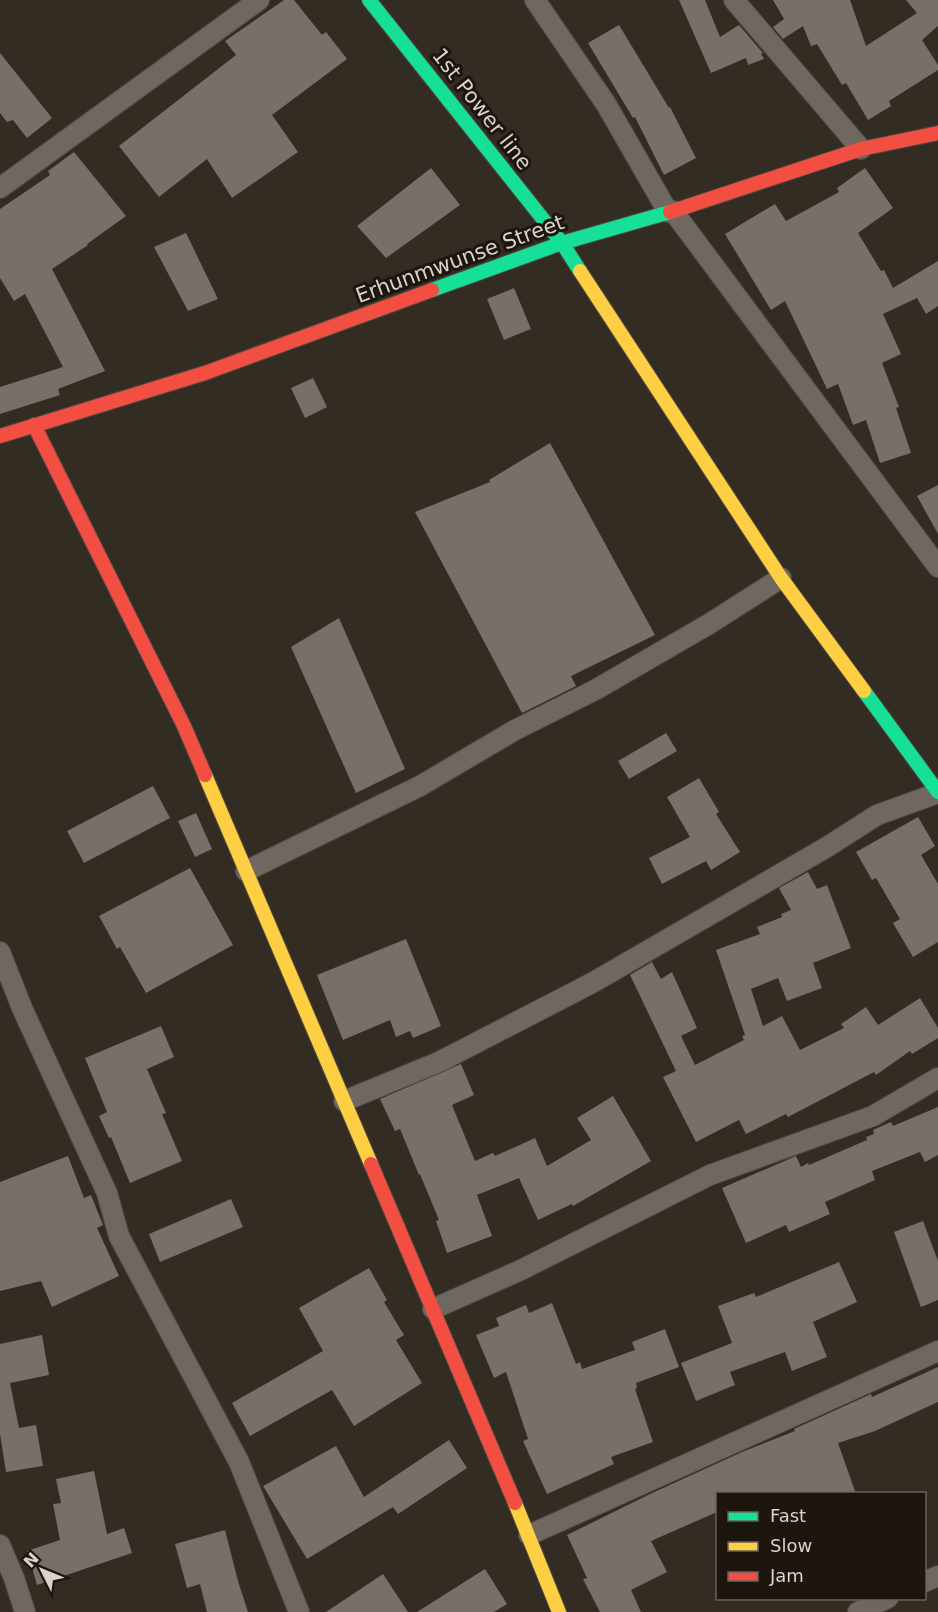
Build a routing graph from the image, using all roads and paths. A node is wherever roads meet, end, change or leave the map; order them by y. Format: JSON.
{"nodes":[{"id":1,"x":259,"y":0,"type":"edge"},
{"id":2,"x":369,"y":0,"type":"edge"},
{"id":3,"x":535,"y":0,"type":"edge"},
{"id":4,"x":734,"y":0,"type":"edge"},
{"id":5,"x":938,"y":133,"type":"edge"},
{"id":6,"x":861,"y":149,"type":"junction"},
{"id":7,"x":0,"y":188,"type":"edge"},
{"id":8,"x":671,"y":211,"type":"junction"},
{"id":9,"x":562,"y":243,"type":"junction"},
{"id":10,"x":34,"y":425,"type":"junction"},
{"id":11,"x":0,"y":436,"type":"edge"},
{"id":12,"x":938,"y":567,"type":"edge"},
{"id":13,"x":781,"y":578,"type":"junction"},
{"id":14,"x":938,"y":792,"type":"edge"},
{"id":15,"x":246,"y":871,"type":"junction"},
{"id":16,"x":0,"y":952,"type":"edge"},
{"id":17,"x":938,"y":1078,"type":"edge"},
{"id":18,"x":344,"y":1101,"type":"junction"},
{"id":19,"x":433,"y":1309,"type":"junction"},
{"id":20,"x":938,"y":1351,"type":"edge"},
{"id":21,"x":529,"y":1535,"type":"junction"},
{"id":22,"x":0,"y":1545,"type":"edge"},
{"id":23,"x":886,"y":1600,"type":"edge"},
{"id":24,"x":25,"y":1612,"type":"edge"},
{"id":25,"x":299,"y":1612,"type":"edge"},
{"id":26,"x":559,"y":1612,"type":"edge"},
{"id":27,"x":858,"y":1612,"type":"edge"}],
"edges":[{"from":1,"to":7,"type":"street"},
{"from":2,"to":9,"type":"street","name":"1st Power line"},
{"from":3,"to":8,"type":"street"},
{"from":4,"to":6,"type":"street"},
{"from":5,"to":6,"type":"street","name":"Erhunmwunse Street"},
{"from":6,"to":8,"type":"street","name":"Erhunmwunse Street"},
{"from":8,"to":9,"type":"street","name":"Erhunmwunse Street"},
{"from":8,"to":12,"type":"street"},
{"from":9,"to":10,"type":"street","name":"Erhunmwunse Street"},
{"from":9,"to":13,"type":"street","name":"1st Power line"},
{"from":10,"to":11,"type":"street","name":"Erhunmwunse Street"},
{"from":10,"to":15,"type":"street"},
{"from":13,"to":14,"type":"street","name":"1st Power line"},
{"from":13,"to":15,"type":"street"},
{"from":14,"to":18,"type":"street"},
{"from":15,"to":18,"type":"street"},
{"from":16,"to":25,"type":"street"},
{"from":17,"to":19,"type":"street"},
{"from":18,"to":19,"type":"street"},
{"from":19,"to":21,"type":"street"},
{"from":20,"to":21,"type":"street"},
{"from":21,"to":26,"type":"street"},
{"from":22,"to":24,"type":"street"},
{"from":23,"to":27,"type":"street"}]}
